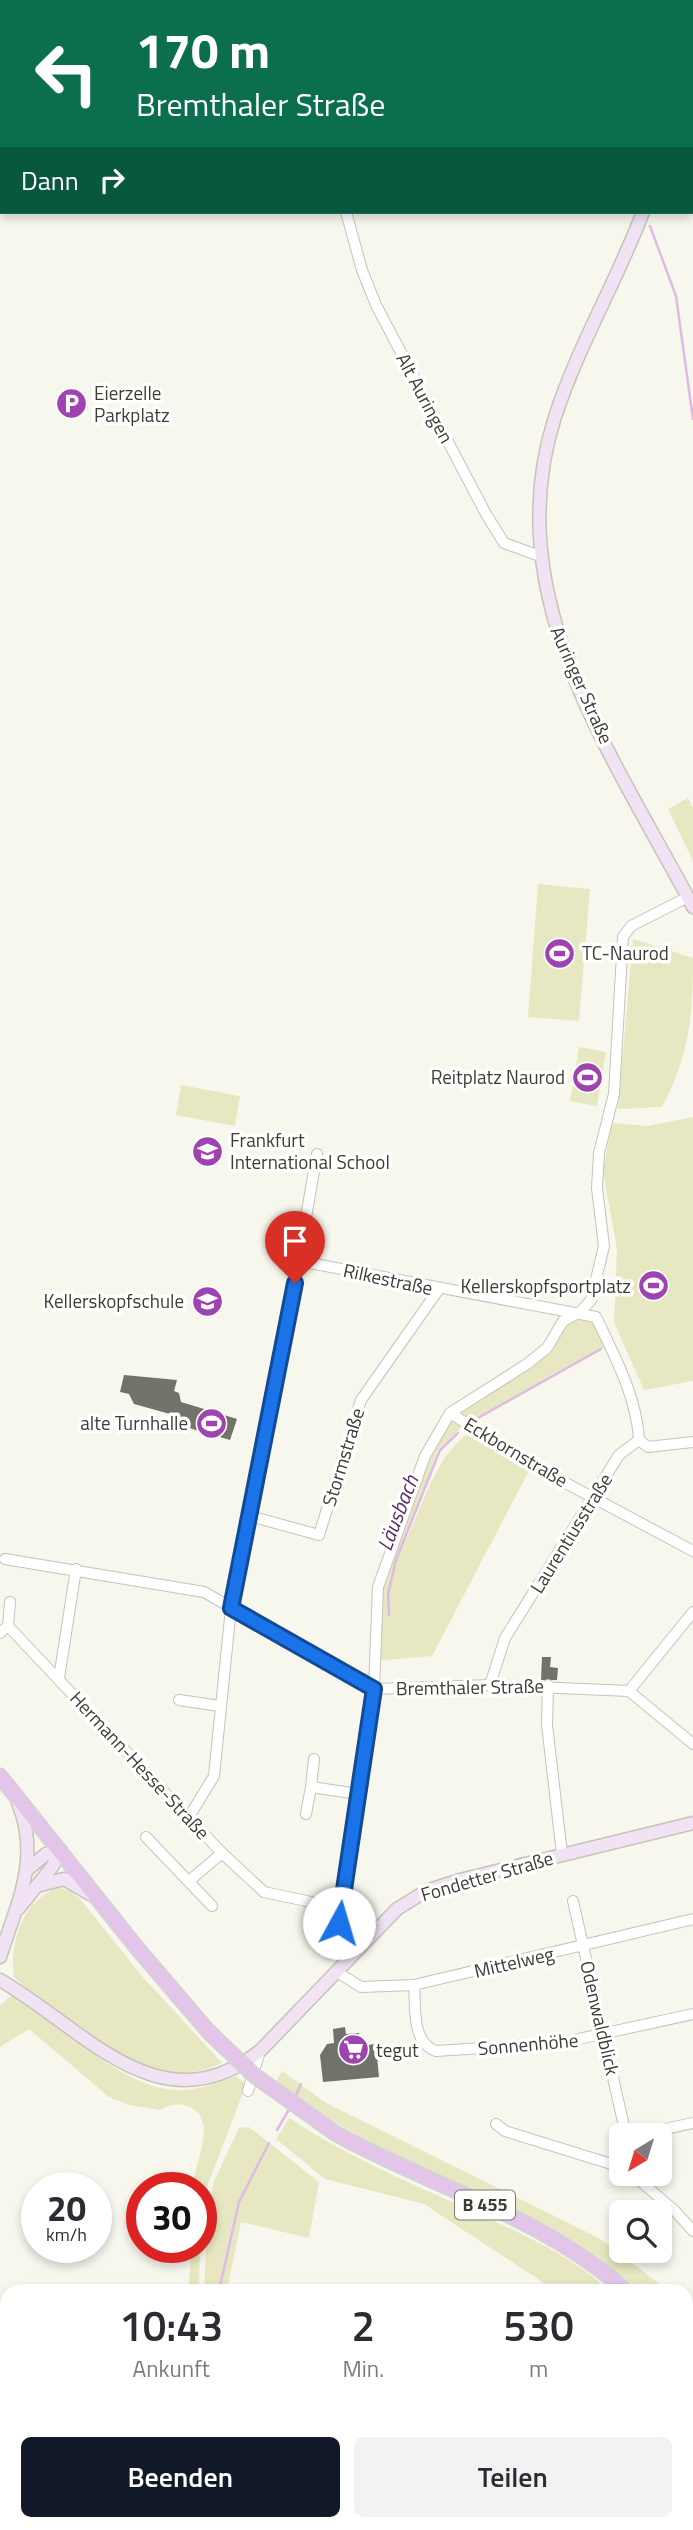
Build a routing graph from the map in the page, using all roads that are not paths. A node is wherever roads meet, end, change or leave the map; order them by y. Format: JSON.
{"nodes":[{"id":1,"x":347,"y":214,"type":"edge"},
{"id":2,"x":642,"y":214,"type":"edge"},
{"id":3,"x":540,"y":556,"type":"junction"},
{"id":4,"x":690,"y":902,"type":"edge"},
{"id":5,"x":317,"y":1154,"type":"dead end"},
{"id":6,"x":299,"y":1261,"type":"junction"},
{"id":7,"x":439,"y":1289,"type":"junction"},
{"id":8,"x":580,"y":1312,"type":"junction"},
{"id":9,"x":450,"y":1413,"type":"junction"},
{"id":10,"x":639,"y":1440,"type":"junction"},
{"id":11,"x":693,"y":1442,"type":"edge"},
{"id":12,"x":593,"y":1496,"type":"junction"},
{"id":13,"x":250,"y":1516,"type":"junction"},
{"id":14,"x":693,"y":1551,"type":"edge"},
{"id":15,"x":5,"y":1559,"type":"dead end"},
{"id":16,"x":76,"y":1569,"type":"junction"},
{"id":17,"x":10,"y":1602,"type":"dead end"},
{"id":18,"x":231,"y":1608,"type":"junction"},
{"id":19,"x":693,"y":1612,"type":"edge"},
{"id":20,"x":4,"y":1630,"type":"edge"},
{"id":21,"x":58,"y":1678,"type":"junction"},
{"id":22,"x":490,"y":1685,"type":"junction"},
{"id":23,"x":548,"y":1685,"type":"junction"},
{"id":24,"x":374,"y":1689,"type":"junction"},
{"id":25,"x":629,"y":1690,"type":"junction"},
{"id":26,"x":179,"y":1700,"type":"dead end"},
{"id":27,"x":220,"y":1706,"type":"junction"},
{"id":28,"x":693,"y":1744,"type":"edge"},
{"id":29,"x":314,"y":1759,"type":"dead end"},
{"id":30,"x":0,"y":1776,"type":"edge"},
{"id":31,"x":311,"y":1787,"type":"junction"},
{"id":32,"x":14,"y":1793,"type":"junction"},
{"id":33,"x":358,"y":1794,"type":"junction"},
{"id":34,"x":306,"y":1814,"type":"dead end"},
{"id":35,"x":189,"y":1817,"type":"junction"},
{"id":36,"x":693,"y":1823,"type":"edge"},
{"id":37,"x":146,"y":1837,"type":"dead end"},
{"id":38,"x":61,"y":1851,"type":"junction"},
{"id":39,"x":222,"y":1853,"type":"junction"},
{"id":40,"x":562,"y":1854,"type":"junction"},
{"id":41,"x":27,"y":1870,"type":"junction"},
{"id":42,"x":189,"y":1881,"type":"junction"},
{"id":43,"x":34,"y":1888,"type":"junction"},
{"id":44,"x":573,"y":1901,"type":"dead end"},
{"id":45,"x":103,"y":1906,"type":"junction"},
{"id":46,"x":212,"y":1906,"type":"dead end"},
{"id":47,"x":339,"y":1909,"type":"junction"},
{"id":48,"x":693,"y":1919,"type":"edge"},
{"id":49,"x":12,"y":1920,"type":"junction"},
{"id":50,"x":584,"y":1946,"type":"junction"},
{"id":51,"x":0,"y":1957,"type":"edge"},
{"id":52,"x":350,"y":1958,"type":"junction"},
{"id":53,"x":337,"y":1972,"type":"junction"},
{"id":54,"x":0,"y":1980,"type":"edge"},
{"id":55,"x":414,"y":1984,"type":"junction"},
{"id":56,"x":693,"y":2014,"type":"edge"},
{"id":57,"x":603,"y":2036,"type":"junction"},
{"id":58,"x":260,"y":2051,"type":"junction"},
{"id":59,"x":248,"y":2091,"type":"dead end"},
{"id":60,"x":623,"y":2123,"type":"edge"},
{"id":61,"x":693,"y":2123,"type":"edge"},
{"id":62,"x":496,"y":2124,"type":"dead end"},
{"id":63,"x":672,"y":2128,"type":"edge"},
{"id":64,"x":609,"y":2162,"type":"edge"},
{"id":65,"x":646,"y":2186,"type":"edge"},
{"id":66,"x":693,"y":2231,"type":"edge"},
{"id":67,"x":618,"y":2284,"type":"edge"}],
"edges":[{"from":1,"to":3,"type":"street","name":"Alt Auringen"},
{"from":2,"to":3,"type":"street","name":"Auringer Straße"},
{"from":3,"to":4,"type":"street","name":"Auringer Straße"},
{"from":4,"to":8,"type":"street"},
{"from":5,"to":6,"type":"street"},
{"from":6,"to":7,"type":"street","name":"Rilkestraße"},
{"from":6,"to":13,"type":"street"},
{"from":7,"to":8,"type":"street","name":"Rilkestraße"},
{"from":7,"to":13,"type":"street","name":"Stormstraße"},
{"from":8,"to":9,"type":"street"},
{"from":8,"to":10,"type":"street"},
{"from":9,"to":12,"type":"street","name":"Eckbornstraße"},
{"from":9,"to":24,"type":"street"},
{"from":10,"to":11,"type":"street"},
{"from":10,"to":12,"type":"street","name":"Laurentiusstraße"},
{"from":12,"to":14,"type":"street","name":"Eckbornstraße"},
{"from":12,"to":22,"type":"street","name":"Laurentiusstraße"},
{"from":13,"to":18,"type":"street"},
{"from":15,"to":16,"type":"street","name":"Bremthaler Straße"},
{"from":16,"to":18,"type":"street","name":"Bremthaler Straße"},
{"from":16,"to":21,"type":"street","name":"Hermann-Hesse-Straße"},
{"from":17,"to":20,"type":"street","name":"Hermann-Hesse-Straße"},
{"from":18,"to":24,"type":"street","name":"Bremthaler Straße"},
{"from":18,"to":27,"type":"street"},
{"from":19,"to":25,"type":"street"},
{"from":20,"to":21,"type":"street","name":"Hermann-Hesse-Straße"},
{"from":21,"to":35,"type":"street","name":"Hermann-Hesse-Straße"},
{"from":22,"to":23,"type":"street","name":"Bremthaler Straße"},
{"from":22,"to":24,"type":"street","name":"Bremthaler Straße"},
{"from":23,"to":25,"type":"street","name":"Bremthaler Straße"},
{"from":23,"to":40,"type":"street"},
{"from":24,"to":33,"type":"street"},
{"from":25,"to":28,"type":"street"},
{"from":26,"to":27,"type":"street"},
{"from":27,"to":35,"type":"street"},
{"from":29,"to":31,"type":"street"},
{"from":30,"to":32,"type":"main road","number":"B 455"},
{"from":31,"to":33,"type":"street"},
{"from":31,"to":34,"type":"street"},
{"from":32,"to":38,"type":"main road","number":"B 455"},
{"from":32,"to":41,"type":"street"},
{"from":33,"to":47,"type":"street"},
{"from":35,"to":39,"type":"street","name":"Hermann-Hesse-Straße"},
{"from":36,"to":40,"type":"street","name":"Fondetter Straße"},
{"from":37,"to":42,"type":"street"},
{"from":38,"to":41,"type":"street"},
{"from":38,"to":43,"type":"street"},
{"from":38,"to":45,"type":"main road","number":"B 455"},
{"from":39,"to":42,"type":"street","name":"Hermann-Hesse-Straße"},
{"from":39,"to":47,"type":"street","name":"Hermann-Hesse-Straße"},
{"from":40,"to":52,"type":"street","name":"Fondetter Straße"},
{"from":41,"to":49,"type":"street"},
{"from":42,"to":46,"type":"street"},
{"from":43,"to":45,"type":"street"},
{"from":43,"to":49,"type":"street"},
{"from":44,"to":50,"type":"street","name":"Odenwaldblick"},
{"from":45,"to":67,"type":"main road","number":"B 455","bridge":true},
{"from":47,"to":52,"type":"street"},
{"from":48,"to":50,"type":"street","name":"Mittelweg"},
{"from":49,"to":51,"type":"street"},
{"from":50,"to":55,"type":"street","name":"Mittelweg"},
{"from":50,"to":57,"type":"street","name":"Odenwaldblick"},
{"from":52,"to":53,"type":"street","name":"Fondetter Straße"},
{"from":53,"to":55,"type":"street","name":"Mittelweg"},
{"from":53,"to":58,"type":"street","name":"Fondetter Straße"},
{"from":54,"to":58,"type":"street","name":"Fondetter Straße"},
{"from":55,"to":57,"type":"street","name":"Sonnenhöhe"},
{"from":56,"to":57,"type":"street","name":"Sonnenhöhe"},
{"from":57,"to":60,"type":"street","name":"Odenwaldblick"},
{"from":58,"to":59,"type":"street"},
{"from":61,"to":63,"type":"street"},
{"from":62,"to":64,"type":"street"},
{"from":65,"to":66,"type":"street"}]}
